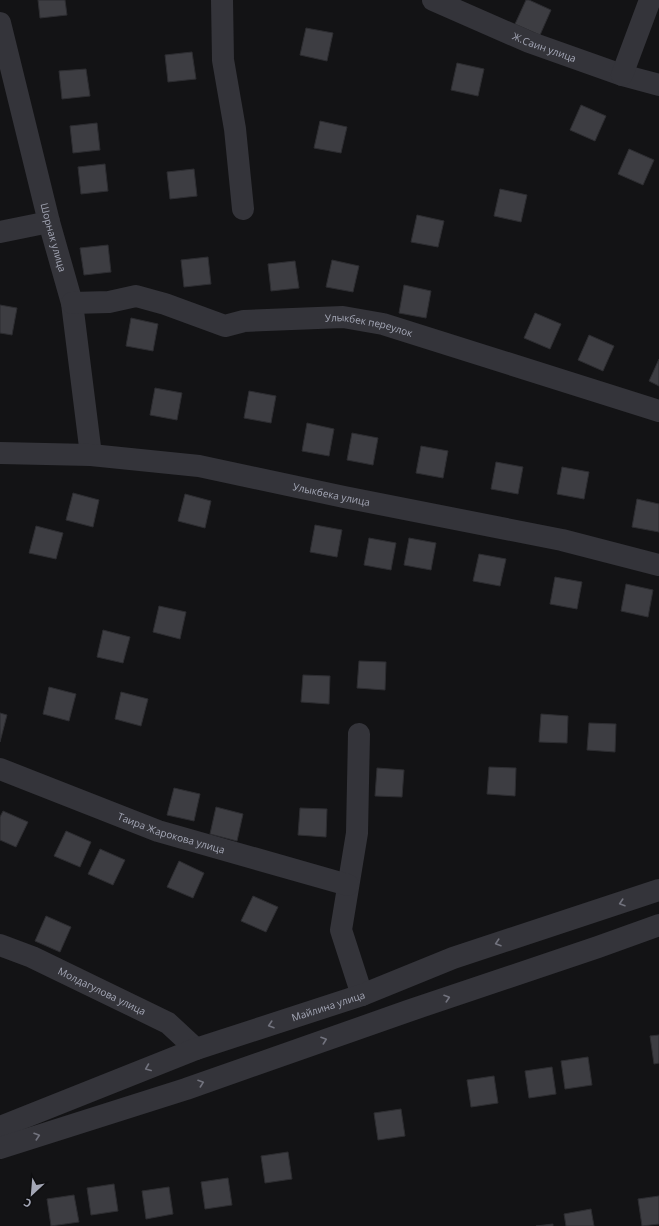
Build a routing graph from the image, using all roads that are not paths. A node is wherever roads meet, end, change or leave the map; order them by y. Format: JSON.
{"nodes":[{"id":1,"x":222,"y":0,"type":"edge"},
{"id":2,"x":433,"y":0,"type":"edge"},
{"id":3,"x":650,"y":0,"type":"edge"},
{"id":4,"x":0,"y":23,"type":"edge"},
{"id":5,"x":622,"y":75,"type":"junction"},
{"id":6,"x":659,"y":85,"type":"edge"},
{"id":7,"x":243,"y":209,"type":"dead end"},
{"id":8,"x":49,"y":222,"type":"junction"},
{"id":9,"x":0,"y":232,"type":"edge"},
{"id":10,"x":72,"y":302,"type":"junction"},
{"id":11,"x":659,"y":411,"type":"edge"},
{"id":12,"x":0,"y":453,"type":"edge"},
{"id":13,"x":90,"y":455,"type":"junction"},
{"id":14,"x":659,"y":565,"type":"edge"},
{"id":15,"x":359,"y":734,"type":"dead end"},
{"id":16,"x":0,"y":769,"type":"edge"},
{"id":17,"x":348,"y":884,"type":"junction"},
{"id":18,"x":659,"y":890,"type":"edge"},
{"id":19,"x":659,"y":925,"type":"edge"},
{"id":20,"x":0,"y":945,"type":"edge"},
{"id":21,"x":362,"y":994,"type":"junction"},
{"id":22,"x":196,"y":1049,"type":"junction"},
{"id":23,"x":0,"y":1127,"type":"edge"},
{"id":24,"x":0,"y":1148,"type":"edge"}],
"edges":[{"from":1,"to":7,"type":"street"},
{"from":2,"to":5,"type":"street","name":"Ж.Саин улица"},
{"from":3,"to":5,"type":"street"},
{"from":4,"to":8,"type":"street","name":"Шорнак улица"},
{"from":5,"to":6,"type":"street","name":"Ж.Саин улица"},
{"from":8,"to":9,"type":"street"},
{"from":8,"to":10,"type":"street","name":"Шорнак улица"},
{"from":10,"to":11,"type":"street","name":"Улыкбек переулок"},
{"from":10,"to":13,"type":"street","name":"Шорнак улица"},
{"from":12,"to":13,"type":"street","name":"Улыкбека улица"},
{"from":13,"to":14,"type":"street","name":"Улыкбека улица"},
{"from":15,"to":17,"type":"street"},
{"from":16,"to":17,"type":"street","name":"Таира Жарокова улица"},
{"from":17,"to":21,"type":"street"},
{"from":18,"to":21,"type":"street","name":"Майлина улица","one_way":true},
{"from":24,"to":19,"type":"street","one_way":true},
{"from":20,"to":22,"type":"street","name":"Молдагулова улица"},
{"from":21,"to":22,"type":"street","name":"Майлина улица","one_way":true},
{"from":22,"to":23,"type":"street","name":"Майлина улица","one_way":true}]}
